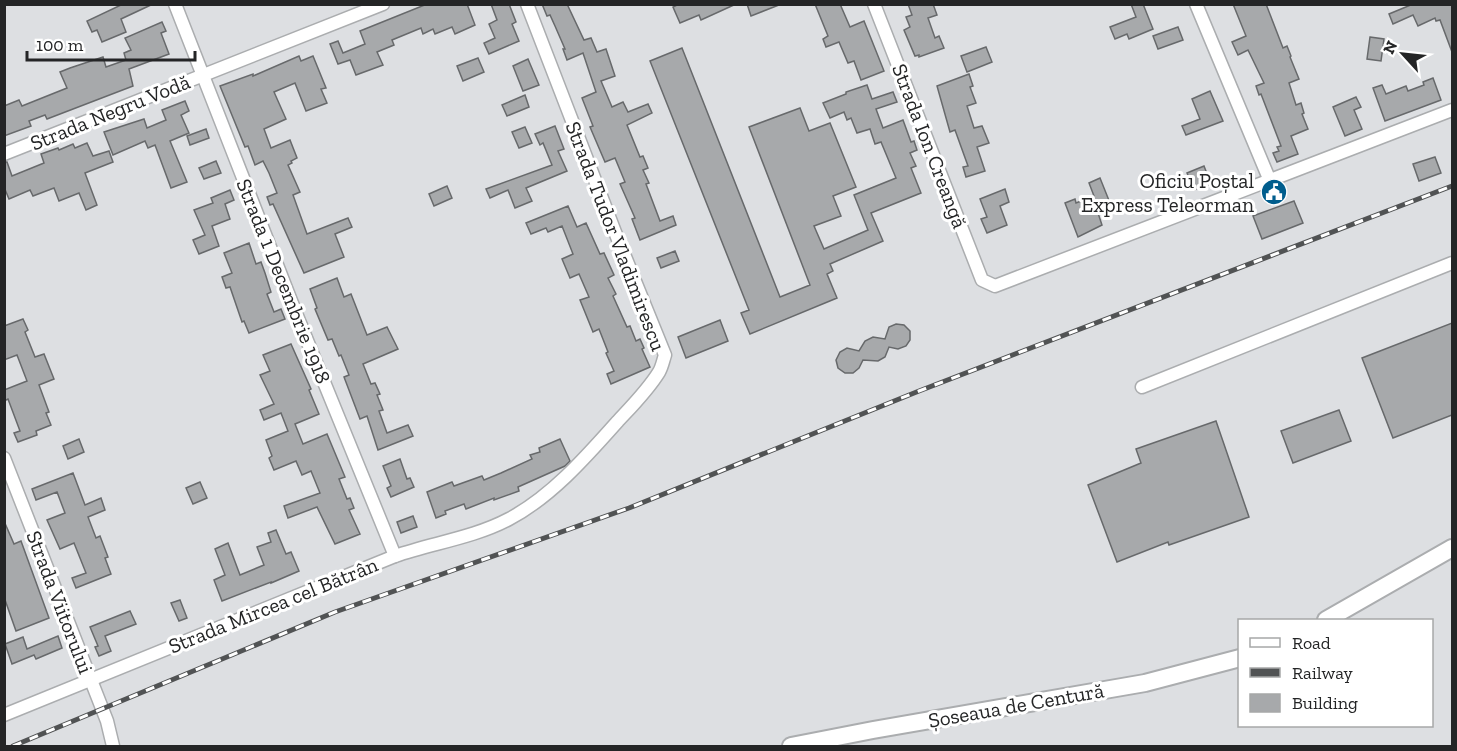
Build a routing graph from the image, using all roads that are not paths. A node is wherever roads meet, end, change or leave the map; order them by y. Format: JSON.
{"nodes":[{"id":1,"x":175,"y":4,"type":"edge"},
{"id":2,"x":383,"y":4,"type":"edge"},
{"id":3,"x":527,"y":4,"type":"edge"},
{"id":4,"x":874,"y":4,"type":"edge"},
{"id":5,"x":1196,"y":4,"type":"edge"},
{"id":6,"x":203,"y":75,"type":"junction"},
{"id":7,"x":1452,"y":110,"type":"edge"},
{"id":8,"x":4,"y":154,"type":"edge"},
{"id":9,"x":1270,"y":181,"type":"junction"},
{"id":10,"x":1452,"y":263,"type":"edge"},
{"id":11,"x":1142,"y":387,"type":"dead end"},
{"id":12,"x":4,"y":458,"type":"edge"},
{"id":13,"x":541,"y":498,"type":"joint"},
{"id":14,"x":1452,"y":548,"type":"edge"},
{"id":15,"x":395,"y":556,"type":"junction"},
{"id":16,"x":1329,"y":619,"type":"edge"},
{"id":17,"x":1238,"y":658,"type":"edge"},
{"id":18,"x":90,"y":680,"type":"junction"},
{"id":19,"x":4,"y":715,"type":"edge"},
{"id":20,"x":113,"y":747,"type":"edge"},
{"id":21,"x":791,"y":747,"type":"edge"}],
"edges":[{"from":1,"to":6,"type":"street","name":"Strada 1 Decembrie 1918"},
{"from":2,"to":6,"type":"street","name":"Strada Negru Vodă"},
{"from":3,"to":13,"type":"street","name":"Strada Tudor Vladimirescu"},
{"from":4,"to":9,"type":"street","name":"Strada Ion Creangă"},
{"from":5,"to":9,"type":"street"},
{"from":6,"to":8,"type":"street","name":"Strada Negru Vodă"},
{"from":6,"to":15,"type":"street","name":"Strada 1 Decembrie 1918"},
{"from":7,"to":9,"type":"street"},
{"from":10,"to":11,"type":"street"},
{"from":12,"to":18,"type":"street","name":"Strada Viitorului"},
{"from":13,"to":15,"type":"street","name":"Strada Mircea cel Bătrân"},
{"from":14,"to":16,"type":"main road"},
{"from":15,"to":18,"type":"street","name":"Strada Mircea cel Bătrân"},
{"from":17,"to":21,"type":"main road","name":"Șoseaua de Centură"},
{"from":18,"to":19,"type":"street","name":"Strada Mircea cel Bătrân"},
{"from":18,"to":20,"type":"street","name":"Strada Viitorului"}]}
